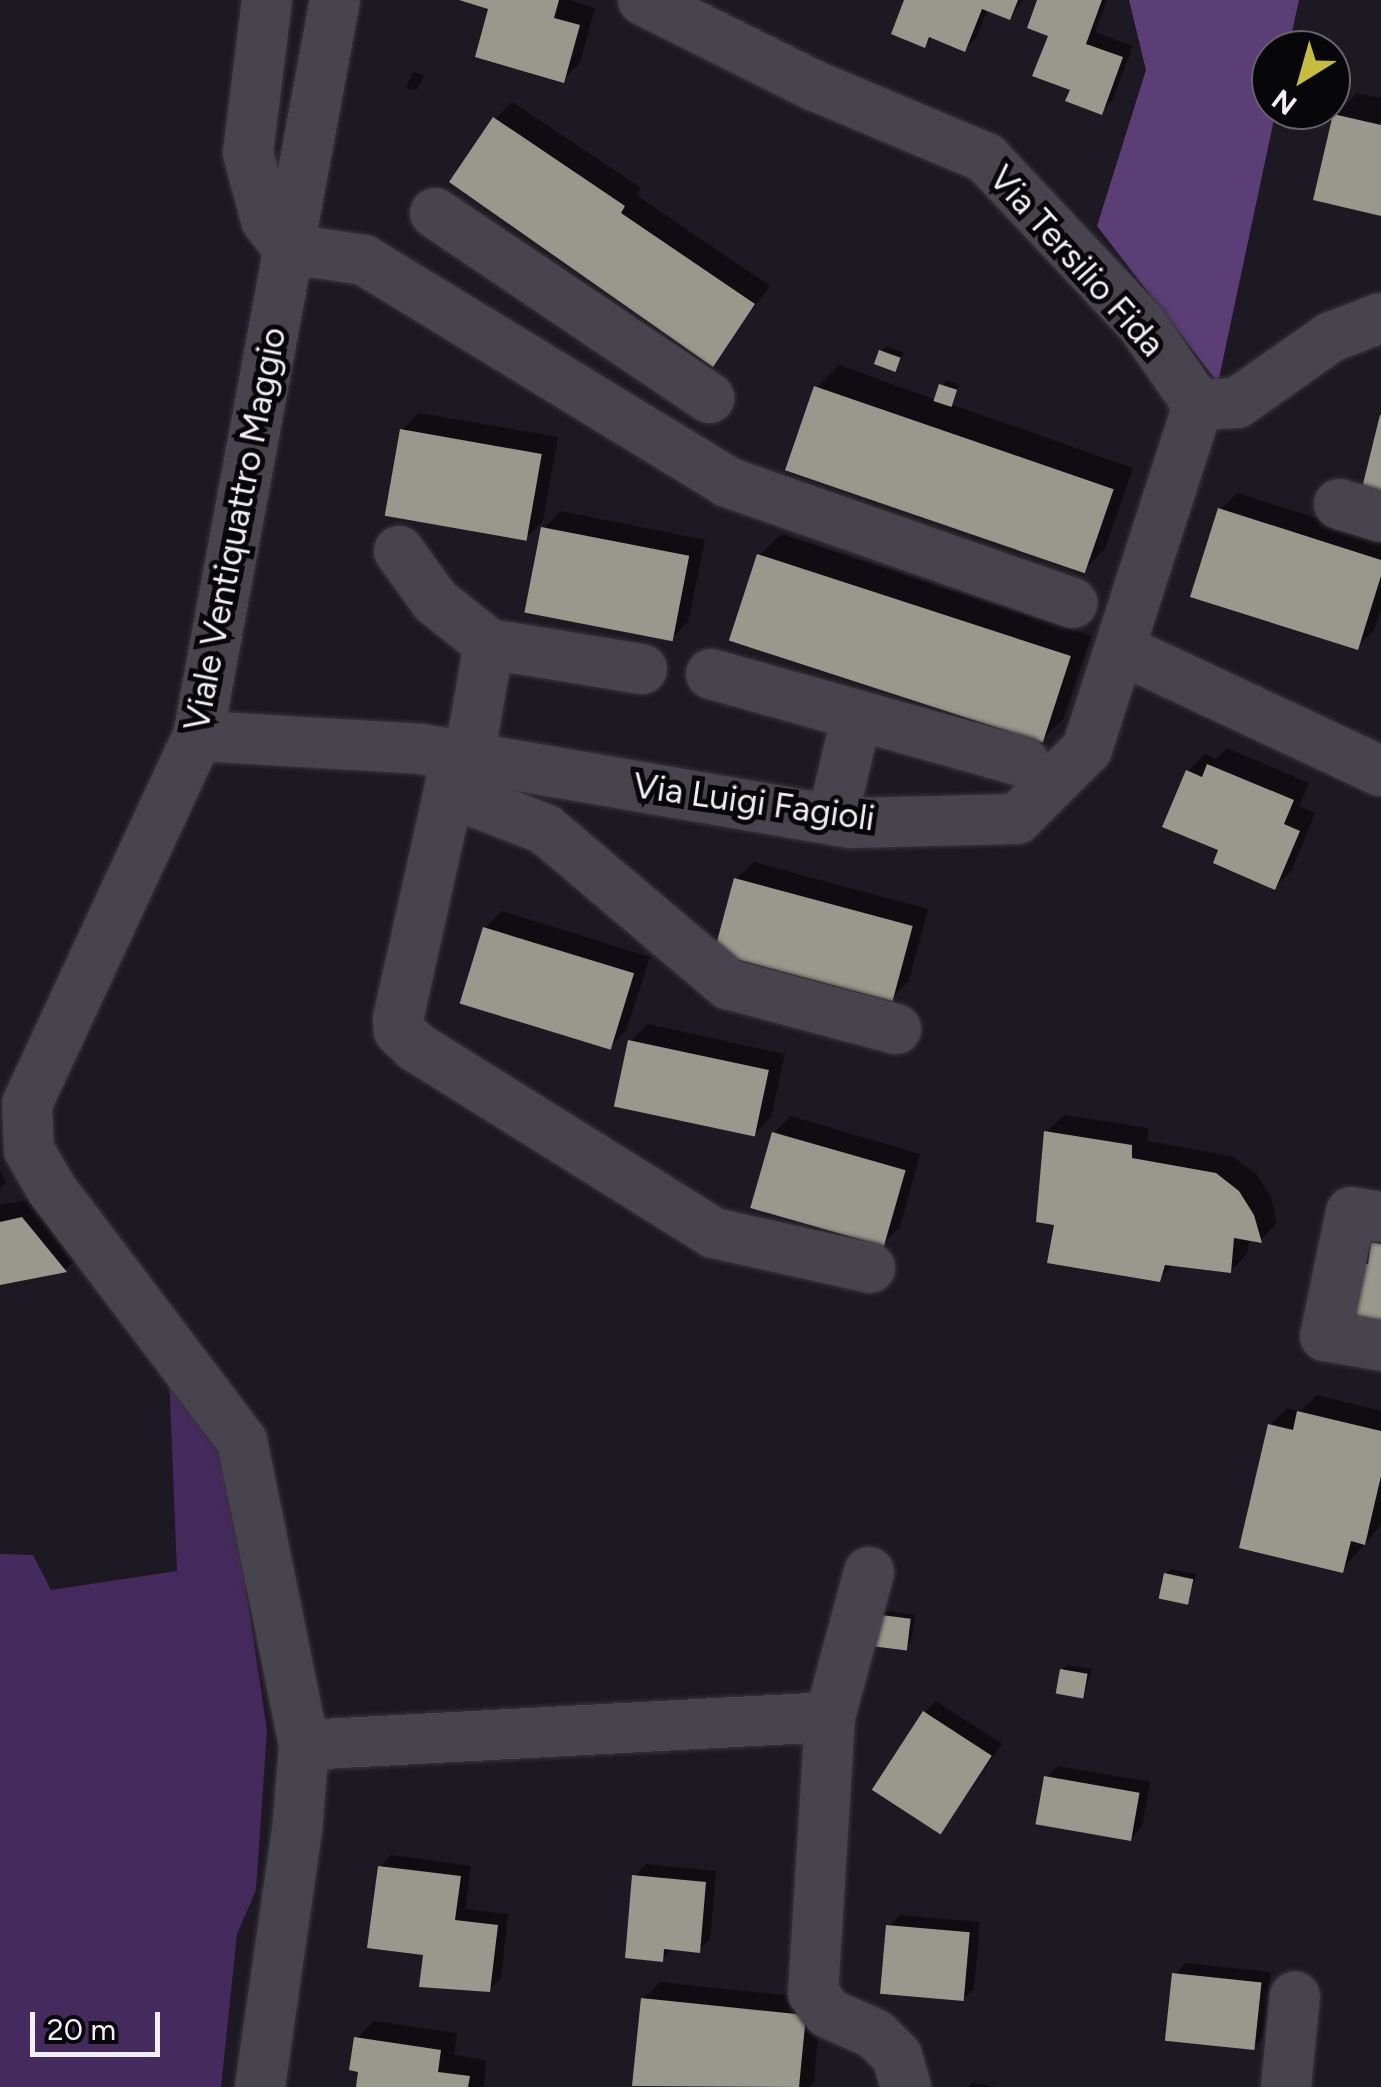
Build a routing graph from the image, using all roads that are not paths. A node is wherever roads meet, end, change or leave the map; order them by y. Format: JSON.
{"nodes":[{"id":1,"x":267,"y":0,"type":"edge"},
{"id":2,"x":335,"y":0,"type":"edge"},
{"id":3,"x":642,"y":0,"type":"edge"},
{"id":4,"x":434,"y":213,"type":"dead end"},
{"id":5,"x":288,"y":250,"type":"junction"},
{"id":6,"x":1381,"y":318,"type":"edge"},
{"id":7,"x":630,"y":344,"type":"junction"},
{"id":8,"x":709,"y":398,"type":"dead end"},
{"id":9,"x":594,"y":400,"type":"junction"},
{"id":10,"x":1198,"y":406,"type":"junction"},
{"id":11,"x":399,"y":551,"type":"dead end"},
{"id":12,"x":1072,"y":603,"type":"dead end"},
{"id":13,"x":490,"y":644,"type":"junction"},
{"id":14,"x":1120,"y":649,"type":"junction"},
{"id":15,"x":642,"y":670,"type":"dead end"},
{"id":16,"x":711,"y":674,"type":"dead end"},
{"id":17,"x":857,"y":715,"type":"junction"},
{"id":18,"x":198,"y":736,"type":"junction"},
{"id":19,"x":1024,"y":762,"type":"dead end"},
{"id":20,"x":458,"y":768,"type":"junction"},
{"id":21,"x":1381,"y":771,"type":"edge"},
{"id":22,"x":832,"y":820,"type":"junction"},
{"id":23,"x":896,"y":1030,"type":"dead end"},
{"id":24,"x":1381,"y":1217,"type":"edge"},
{"id":25,"x":870,"y":1268,"type":"dead end"},
{"id":26,"x":1381,"y":1346,"type":"edge"},
{"id":27,"x":869,"y":1572,"type":"dead end"},
{"id":28,"x":830,"y":1718,"type":"junction"},
{"id":29,"x":304,"y":1745,"type":"junction"},
{"id":30,"x":1295,"y":1996,"type":"dead end"},
{"id":31,"x":260,"y":2087,"type":"edge"},
{"id":32,"x":906,"y":2087,"type":"edge"},
{"id":33,"x":1286,"y":2087,"type":"edge"}],
"edges":[{"from":1,"to":5,"type":"street"},
{"from":2,"to":5,"type":"street","name":"Viale Ventiquattro Maggio"},
{"from":3,"to":10,"type":"street","name":"Via Tersilio Fida"},
{"from":4,"to":7,"type":"street"},
{"from":5,"to":9,"type":"street"},
{"from":5,"to":18,"type":"street","name":"Viale Ventiquattro Maggio"},
{"from":6,"to":10,"type":"street"},
{"from":7,"to":8,"type":"street"},
{"from":7,"to":9,"type":"street"},
{"from":9,"to":12,"type":"street"},
{"from":10,"to":14,"type":"street","name":"Via Luigi Fagioli"},
{"from":11,"to":13,"type":"street"},
{"from":13,"to":15,"type":"street"},
{"from":13,"to":20,"type":"street"},
{"from":14,"to":21,"type":"street"},
{"from":14,"to":22,"type":"street","name":"Via Luigi Fagioli"},
{"from":16,"to":17,"type":"street"},
{"from":17,"to":19,"type":"street"},
{"from":17,"to":22,"type":"street"},
{"from":18,"to":20,"type":"street","name":"Via Luigi Fagioli"},
{"from":18,"to":29,"type":"street","name":"Viale Ventiquattro Maggio"},
{"from":20,"to":22,"type":"street","name":"Via Luigi Fagioli"},
{"from":20,"to":23,"type":"street"},
{"from":20,"to":25,"type":"street"},
{"from":24,"to":26,"type":"street"},
{"from":27,"to":28,"type":"street"},
{"from":28,"to":29,"type":"street"},
{"from":28,"to":32,"type":"street"},
{"from":29,"to":31,"type":"street","name":"Viale Ventiquattro Maggio"},
{"from":30,"to":33,"type":"street"}]}
